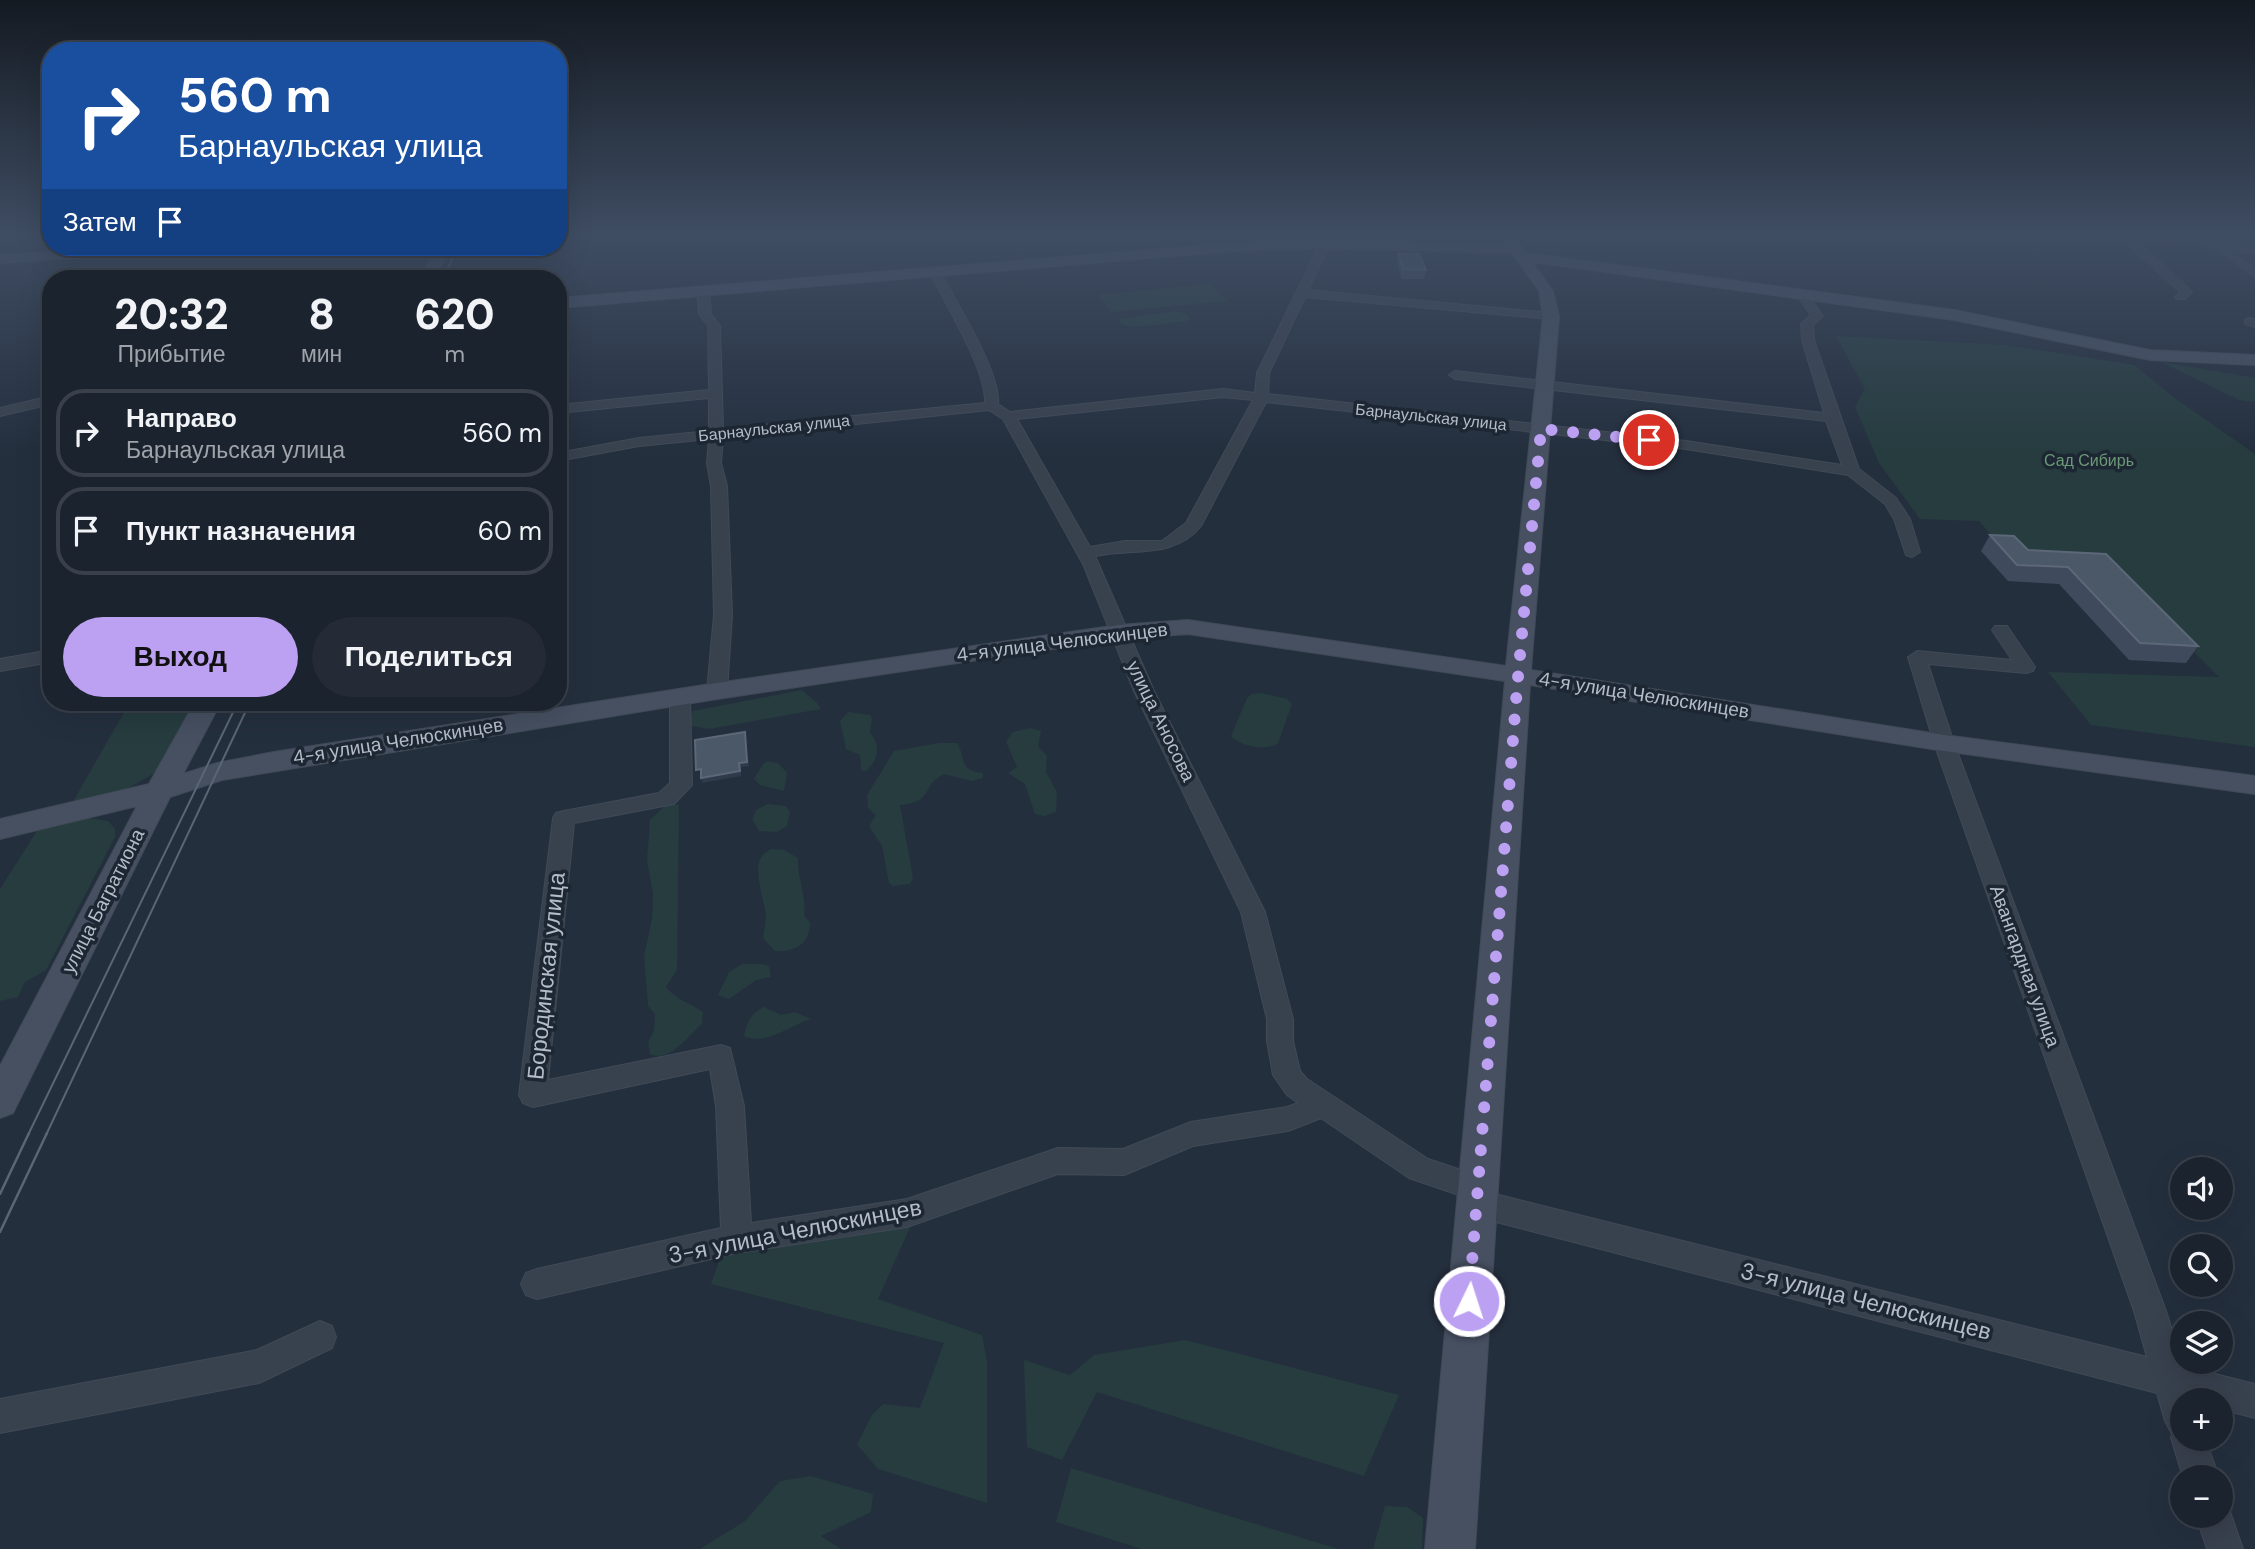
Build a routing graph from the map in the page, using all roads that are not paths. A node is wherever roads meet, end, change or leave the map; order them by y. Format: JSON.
{"nodes":[{"id":1,"x":704,"y":307,"type":"edge"},
{"id":2,"x":953,"y":307,"type":"edge"},
{"id":3,"x":1295,"y":307,"type":"edge"},
{"id":4,"x":1457,"y":307,"type":"edge"},
{"id":5,"x":1549,"y":307,"type":"edge"},
{"id":6,"x":1811,"y":307,"type":"edge"},
{"id":7,"x":1898,"y":307,"type":"edge"},
{"id":8,"x":1551,"y":316,"type":"junction"},
{"id":9,"x":2255,"y":360,"type":"edge"},
{"id":10,"x":1455,"y":375,"type":"dead end"},
{"id":11,"x":1545,"y":386,"type":"junction"},
{"id":12,"x":716,"y":393,"type":"junction"},
{"id":13,"x":1261,"y":398,"type":"junction"},
{"id":14,"x":42,"y":402,"type":"edge"},
{"id":15,"x":991,"y":406,"type":"junction"},
{"id":16,"x":567,"y":408,"type":"edge"},
{"id":17,"x":0,"y":412,"type":"edge"},
{"id":18,"x":1009,"y":416,"type":"junction"},
{"id":19,"x":1832,"y":418,"type":"junction"},
{"id":20,"x":1541,"y":429,"type":"junction"},
{"id":21,"x":716,"y":434,"type":"junction"},
{"id":22,"x":567,"y":455,"type":"edge"},
{"id":23,"x":1852,"y":471,"type":"junction"},
{"id":24,"x":1912,"y":552,"type":"dead end"},
{"id":25,"x":1085,"y":553,"type":"junction"},
{"id":26,"x":2001,"y":630,"type":"dead end"},
{"id":27,"x":1119,"y":632,"type":"junction"},
{"id":28,"x":42,"y":658,"type":"edge"},
{"id":29,"x":0,"y":665,"type":"edge"},
{"id":30,"x":1518,"y":675,"type":"junction"},
{"id":31,"x":718,"y":691,"type":"junction"},
{"id":32,"x":680,"y":696,"type":"junction"},
{"id":33,"x":203,"y":711,"type":"edge"},
{"id":34,"x":1944,"y":743,"type":"junction"},
{"id":35,"x":2255,"y":785,"type":"edge"},
{"id":36,"x":159,"y":792,"type":"junction"},
{"id":37,"x":0,"y":829,"type":"edge"},
{"id":38,"x":0,"y":1102,"type":"edge"},
{"id":39,"x":1324,"y":1105,"type":"junction"},
{"id":40,"x":1477,"y":1195,"type":"junction"},
{"id":41,"x":737,"y":1239,"type":"junction"},
{"id":42,"x":537,"y":1284,"type":"dead end"},
{"id":43,"x":320,"y":1337,"type":"dead end"},
{"id":44,"x":2168,"y":1377,"type":"junction"},
{"id":45,"x":2172,"y":1388,"type":"edge"},
{"id":46,"x":2255,"y":1401,"type":"edge"},
{"id":47,"x":0,"y":1416,"type":"edge"},
{"id":48,"x":2218,"y":1528,"type":"edge"},
{"id":49,"x":1450,"y":1549,"type":"edge"},
{"id":50,"x":2225,"y":1549,"type":"edge"}],
"edges":[{"from":1,"to":12,"type":"street"},
{"from":2,"to":15,"type":"street"},
{"from":3,"to":13,"type":"street"},
{"from":4,"to":8,"type":"street"},
{"from":5,"to":8,"type":"street"},
{"from":6,"to":19,"type":"street"},
{"from":7,"to":9,"type":"street"},
{"from":8,"to":11,"type":"street"},
{"from":10,"to":11,"type":"street"},
{"from":11,"to":19,"type":"street"},
{"from":11,"to":20,"type":"street"},
{"from":12,"to":16,"type":"street"},
{"from":12,"to":21,"type":"street"},
{"from":13,"to":18,"type":"street","name":"Барнаульская улица"},
{"from":13,"to":20,"type":"street","name":"Барнаульская улица"},
{"from":13,"to":25,"type":"street"},
{"from":14,"to":17,"type":"street"},
{"from":15,"to":18,"type":"street"},
{"from":15,"to":21,"type":"street","name":"Барнаульская улица"},
{"from":18,"to":25,"type":"street","name":"улица Аносова"},
{"from":19,"to":23,"type":"street"},
{"from":20,"to":23,"type":"street","name":"Барнаульская улица"},
{"from":20,"to":30,"type":"street"},
{"from":21,"to":22,"type":"street","name":"Барнаульская улица"},
{"from":21,"to":31,"type":"street"},
{"from":23,"to":24,"type":"street"},
{"from":25,"to":27,"type":"street","name":"улица Аносова"},
{"from":26,"to":34,"type":"street","name":"Авангардная улица"},
{"from":27,"to":30,"type":"street","name":"4-я улица Челюскинцев"},
{"from":27,"to":31,"type":"street","name":"4-я улица Челюскинцев"},
{"from":27,"to":39,"type":"street","name":"улица Аносова"},
{"from":28,"to":29,"type":"street"},
{"from":30,"to":34,"type":"street","name":"4-я улица Челюскинцев"},
{"from":30,"to":40,"type":"street"},
{"from":31,"to":32,"type":"street","name":"4-я улица Челюскинцев"},
{"from":32,"to":36,"type":"street","name":"4-я улица Челюскинцев"},
{"from":32,"to":41,"type":"street","name":"Бородинская улица"},
{"from":33,"to":36,"type":"street","name":"улица Багратиона"},
{"from":34,"to":35,"type":"street","name":"4-я улица Челюскинцев"},
{"from":34,"to":44,"type":"street","name":"Авангардная улица"},
{"from":36,"to":37,"type":"street","name":"4-я улица Челюскинцев"},
{"from":36,"to":38,"type":"street","name":"улица Багратиона"},
{"from":39,"to":40,"type":"street","name":"3-я улица Челюскинцев"},
{"from":39,"to":41,"type":"street","name":"3-я улица Челюскинцев"},
{"from":40,"to":44,"type":"street","name":"3-я улица Челюскинцев"},
{"from":40,"to":49,"type":"street"},
{"from":41,"to":42,"type":"street","name":"3-я улица Челюскинцев"},
{"from":43,"to":47,"type":"street"},
{"from":44,"to":45,"type":"street","name":"Авангардная улица"},
{"from":44,"to":46,"type":"street","name":"3-я улица Челюскинцев"},
{"from":48,"to":50,"type":"street"}]}
